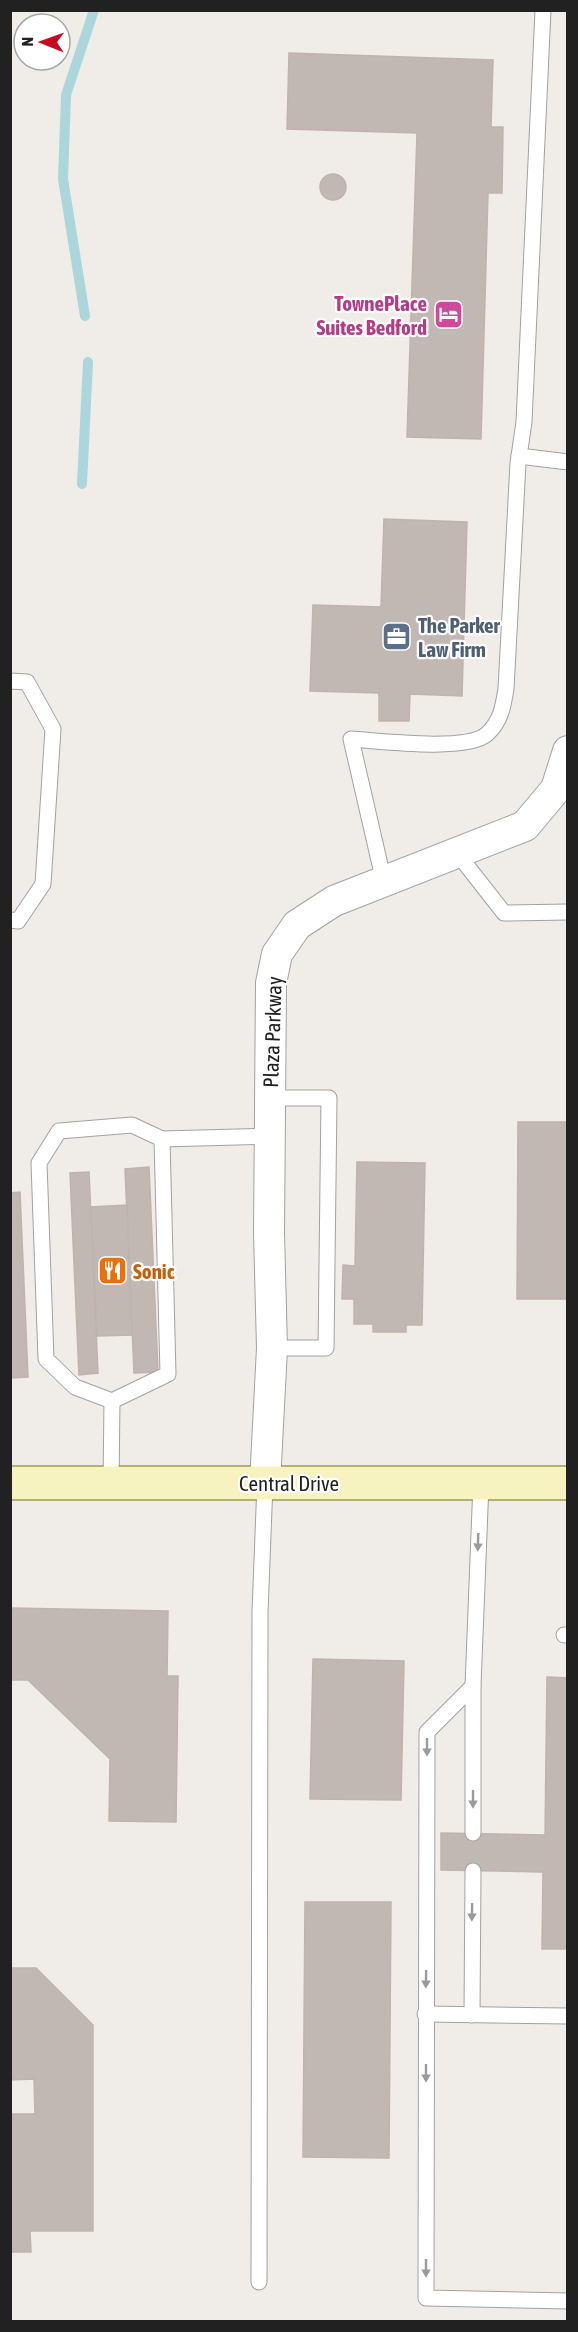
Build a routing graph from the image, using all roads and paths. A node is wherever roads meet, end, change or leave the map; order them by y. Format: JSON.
{"nodes":[{"id":1,"x":543,"y":10,"type":"edge"},
{"id":2,"x":519,"y":456,"type":"junction"},
{"id":3,"x":567,"y":462,"type":"edge"},
{"id":4,"x":10,"y":681,"type":"edge"},
{"id":5,"x":567,"y":751,"type":"edge"},
{"id":6,"x":457,"y":853,"type":"junction"},
{"id":7,"x":384,"y":882,"type":"junction"},
{"id":8,"x":567,"y":912,"type":"edge"},
{"id":9,"x":10,"y":920,"type":"edge"},
{"id":10,"x":270,"y":1098,"type":"junction"},
{"id":11,"x":270,"y":1136,"type":"junction"},
{"id":12,"x":162,"y":1139,"type":"junction"},
{"id":13,"x":272,"y":1348,"type":"junction"},
{"id":14,"x":112,"y":1401,"type":"junction"},
{"id":15,"x":10,"y":1483,"type":"edge"},
{"id":16,"x":111,"y":1483,"type":"junction"},
{"id":17,"x":265,"y":1483,"type":"junction"},
{"id":18,"x":481,"y":1483,"type":"junction"},
{"id":19,"x":567,"y":1483,"type":"edge"},
{"id":20,"x":473,"y":1686,"type":"junction"},
{"id":21,"x":472,"y":1833,"type":"dead end"},
{"id":22,"x":473,"y":1871,"type":"dead end"},
{"id":23,"x":425,"y":2014,"type":"junction"},
{"id":24,"x":472,"y":2015,"type":"junction"},
{"id":25,"x":567,"y":2016,"type":"edge"},
{"id":26,"x":260,"y":2282,"type":"dead end"},
{"id":27,"x":567,"y":2301,"type":"edge"}],
"edges":[{"from":1,"to":2,"type":"lane"},
{"from":2,"to":3,"type":"lane"},
{"from":2,"to":7,"type":"lane"},
{"from":4,"to":9,"type":"lane"},
{"from":5,"to":6,"type":"street","name":"Plaza Parkway"},
{"from":6,"to":7,"type":"street","name":"Plaza Parkway"},
{"from":6,"to":8,"type":"lane"},
{"from":7,"to":10,"type":"street","name":"Plaza Parkway"},
{"from":10,"to":11,"type":"street","name":"Plaza Parkway"},
{"from":10,"to":13,"type":"lane"},
{"from":11,"to":12,"type":"lane"},
{"from":11,"to":13,"type":"street","name":"Plaza Parkway"},
{"from":12,"to":14,"type":"lane"},
{"from":12,"to":14,"type":"lane"},
{"from":13,"to":17,"type":"street","name":"Plaza Parkway"},
{"from":14,"to":16,"type":"lane"},
{"from":15,"to":16,"type":"main road","name":"Central Drive"},
{"from":16,"to":17,"type":"main road","name":"Central Drive"},
{"from":17,"to":18,"type":"main road","name":"Central Drive"},
{"from":17,"to":26,"type":"lane"},
{"from":18,"to":19,"type":"main road","name":"Central Drive"},
{"from":18,"to":20,"type":"lane","one_way":true},
{"from":20,"to":21,"type":"lane","one_way":true},
{"from":20,"to":23,"type":"lane","one_way":true},
{"from":22,"to":24,"type":"lane","one_way":true},
{"from":23,"to":24,"type":"lane"},
{"from":23,"to":27,"type":"lane","one_way":true},
{"from":24,"to":25,"type":"lane"}]}
